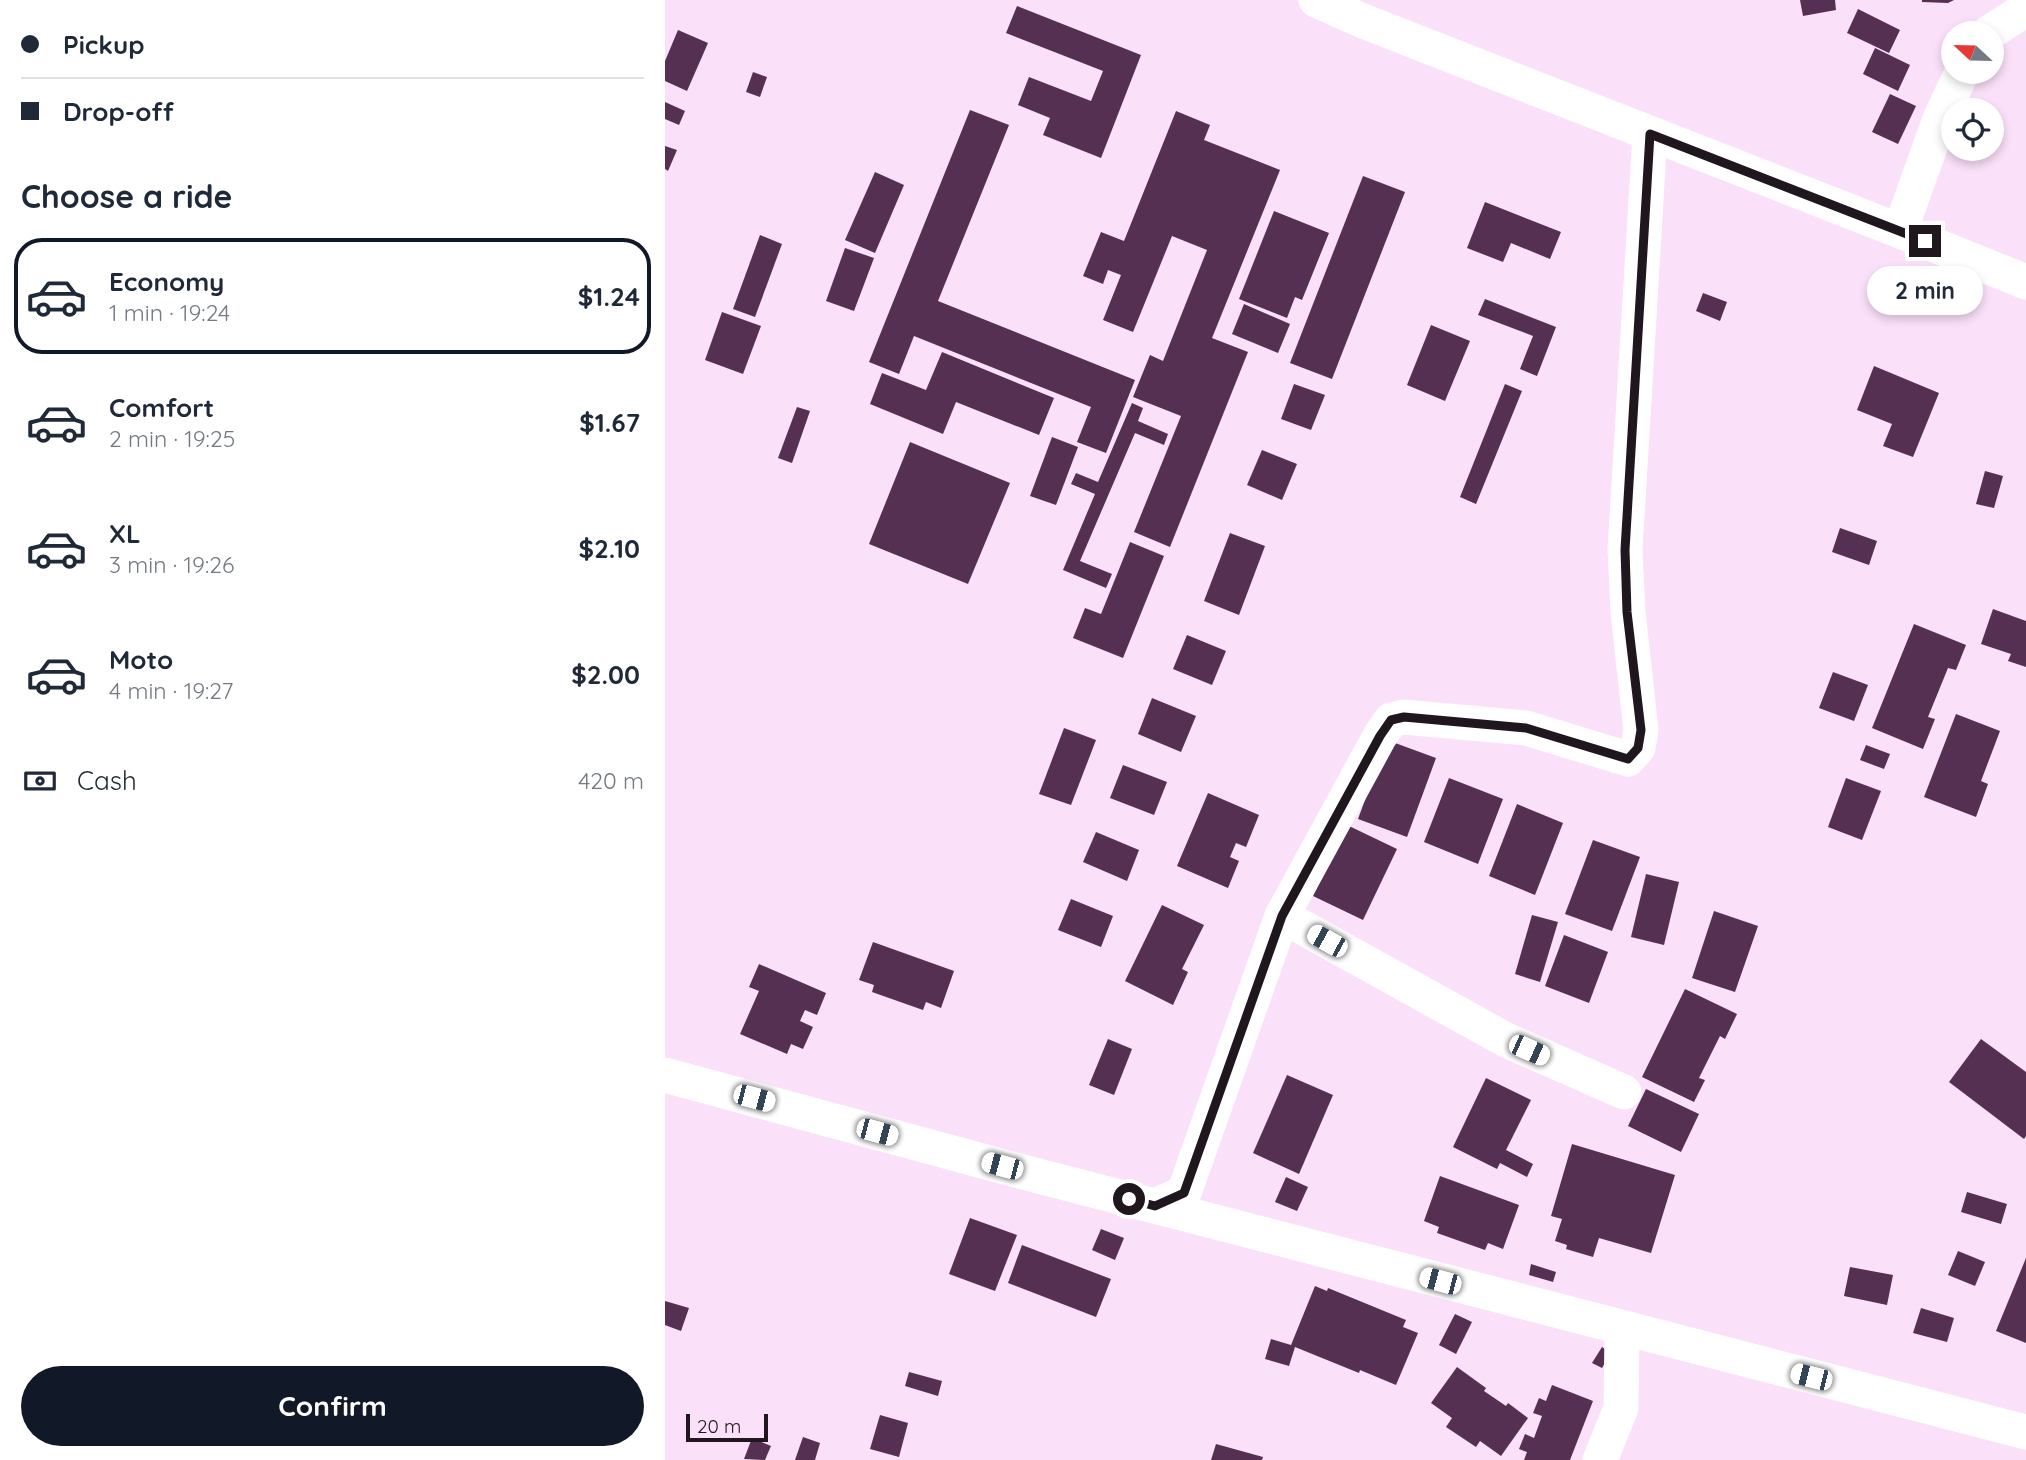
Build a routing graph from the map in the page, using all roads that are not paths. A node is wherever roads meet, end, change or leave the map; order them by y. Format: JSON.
{"nodes":[{"id":1,"x":1316,"y":0,"type":"edge"},
{"id":2,"x":2026,"y":9,"type":"edge"},
{"id":3,"x":2004,"y":23,"type":"edge"},
{"id":4,"x":1956,"y":84,"type":"edge"},
{"id":5,"x":1650,"y":134,"type":"junction"},
{"id":6,"x":1900,"y":231,"type":"junction"},
{"id":7,"x":2026,"y":282,"type":"edge"},
{"id":8,"x":1282,"y":916,"type":"junction"},
{"id":9,"x":665,"y":1075,"type":"edge"},
{"id":10,"x":1624,"y":1092,"type":"dead end"},
{"id":11,"x":1155,"y":1206,"type":"junction"},
{"id":12,"x":1622,"y":1329,"type":"junction"},
{"id":13,"x":2026,"y":1432,"type":"edge"},
{"id":14,"x":1600,"y":1460,"type":"edge"}],
"edges":[{"from":1,"to":5,"type":"street"},
{"from":2,"to":3,"type":"street"},
{"from":4,"to":6,"type":"street"},
{"from":5,"to":6,"type":"street"},
{"from":5,"to":8,"type":"street"},
{"from":6,"to":7,"type":"street"},
{"from":8,"to":10,"type":"street"},
{"from":8,"to":11,"type":"street"},
{"from":9,"to":11,"type":"street"},
{"from":11,"to":12,"type":"street"},
{"from":12,"to":13,"type":"street"},
{"from":12,"to":14,"type":"street"}]}
